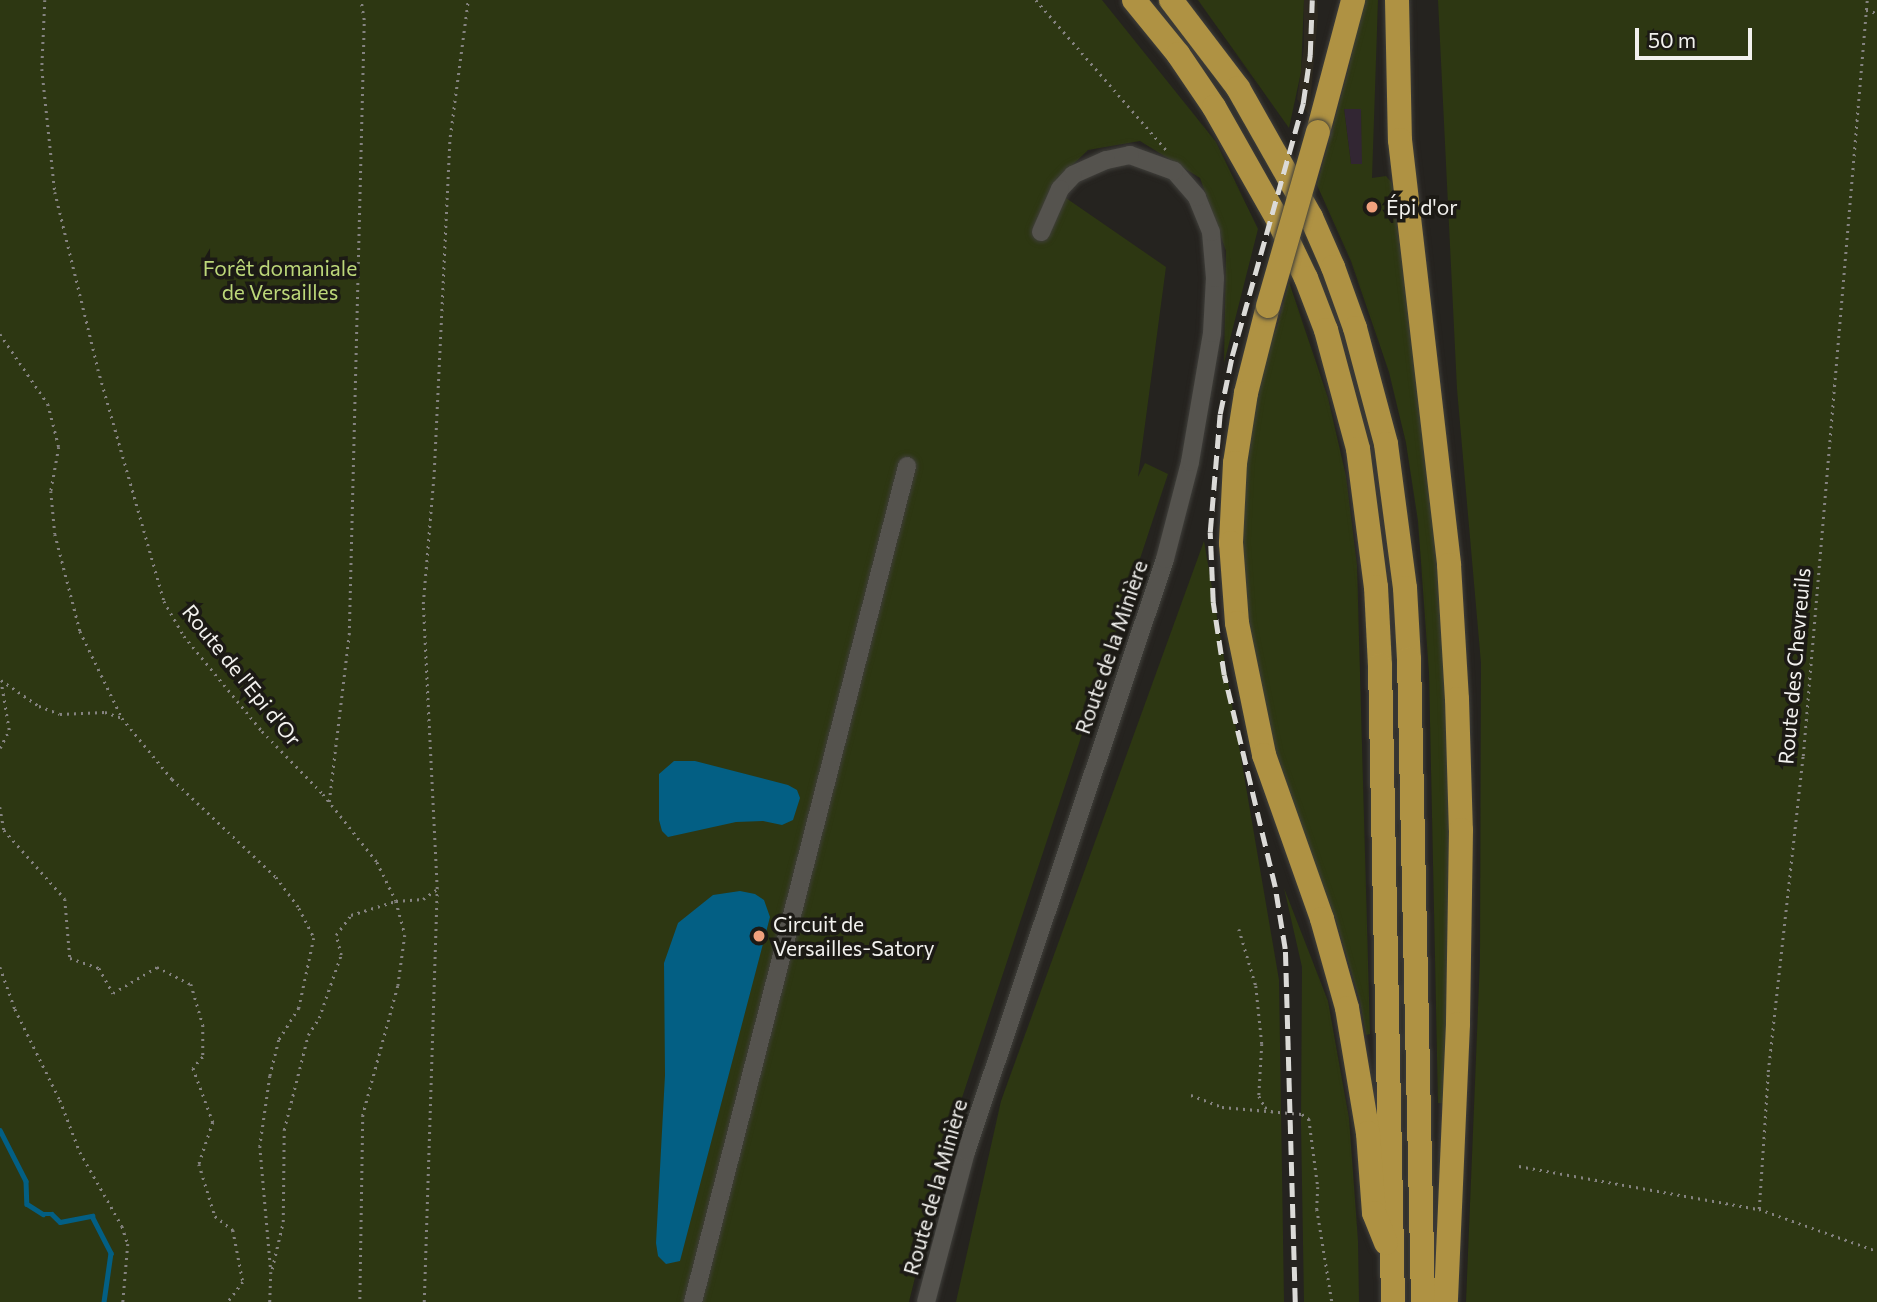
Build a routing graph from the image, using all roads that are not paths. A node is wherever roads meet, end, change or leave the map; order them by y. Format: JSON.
{"nodes":[{"id":1,"x":1134,"y":0,"type":"edge"},
{"id":2,"x":1171,"y":0,"type":"edge"},
{"id":3,"x":1353,"y":0,"type":"edge"},
{"id":4,"x":1397,"y":0,"type":"edge"},
{"id":5,"x":1041,"y":232,"type":"dead end"},
{"id":6,"x":907,"y":466,"type":"dead end"},
{"id":7,"x":1392,"y":1259,"type":"junction"},
{"id":8,"x":693,"y":1302,"type":"edge"},
{"id":9,"x":926,"y":1302,"type":"edge"},
{"id":10,"x":1393,"y":1302,"type":"edge"},
{"id":11,"x":1423,"y":1302,"type":"edge"},
{"id":12,"x":1446,"y":1302,"type":"edge"}],
"edges":[{"from":1,"to":7,"type":"highway"},
{"from":2,"to":11,"type":"highway"},
{"from":3,"to":7,"type":"highway","bridge":true},
{"from":4,"to":12,"type":"highway"},
{"from":5,"to":9,"type":"street","name":"Route de la Minière"},
{"from":6,"to":8,"type":"street"},
{"from":7,"to":10,"type":"highway"}]}
